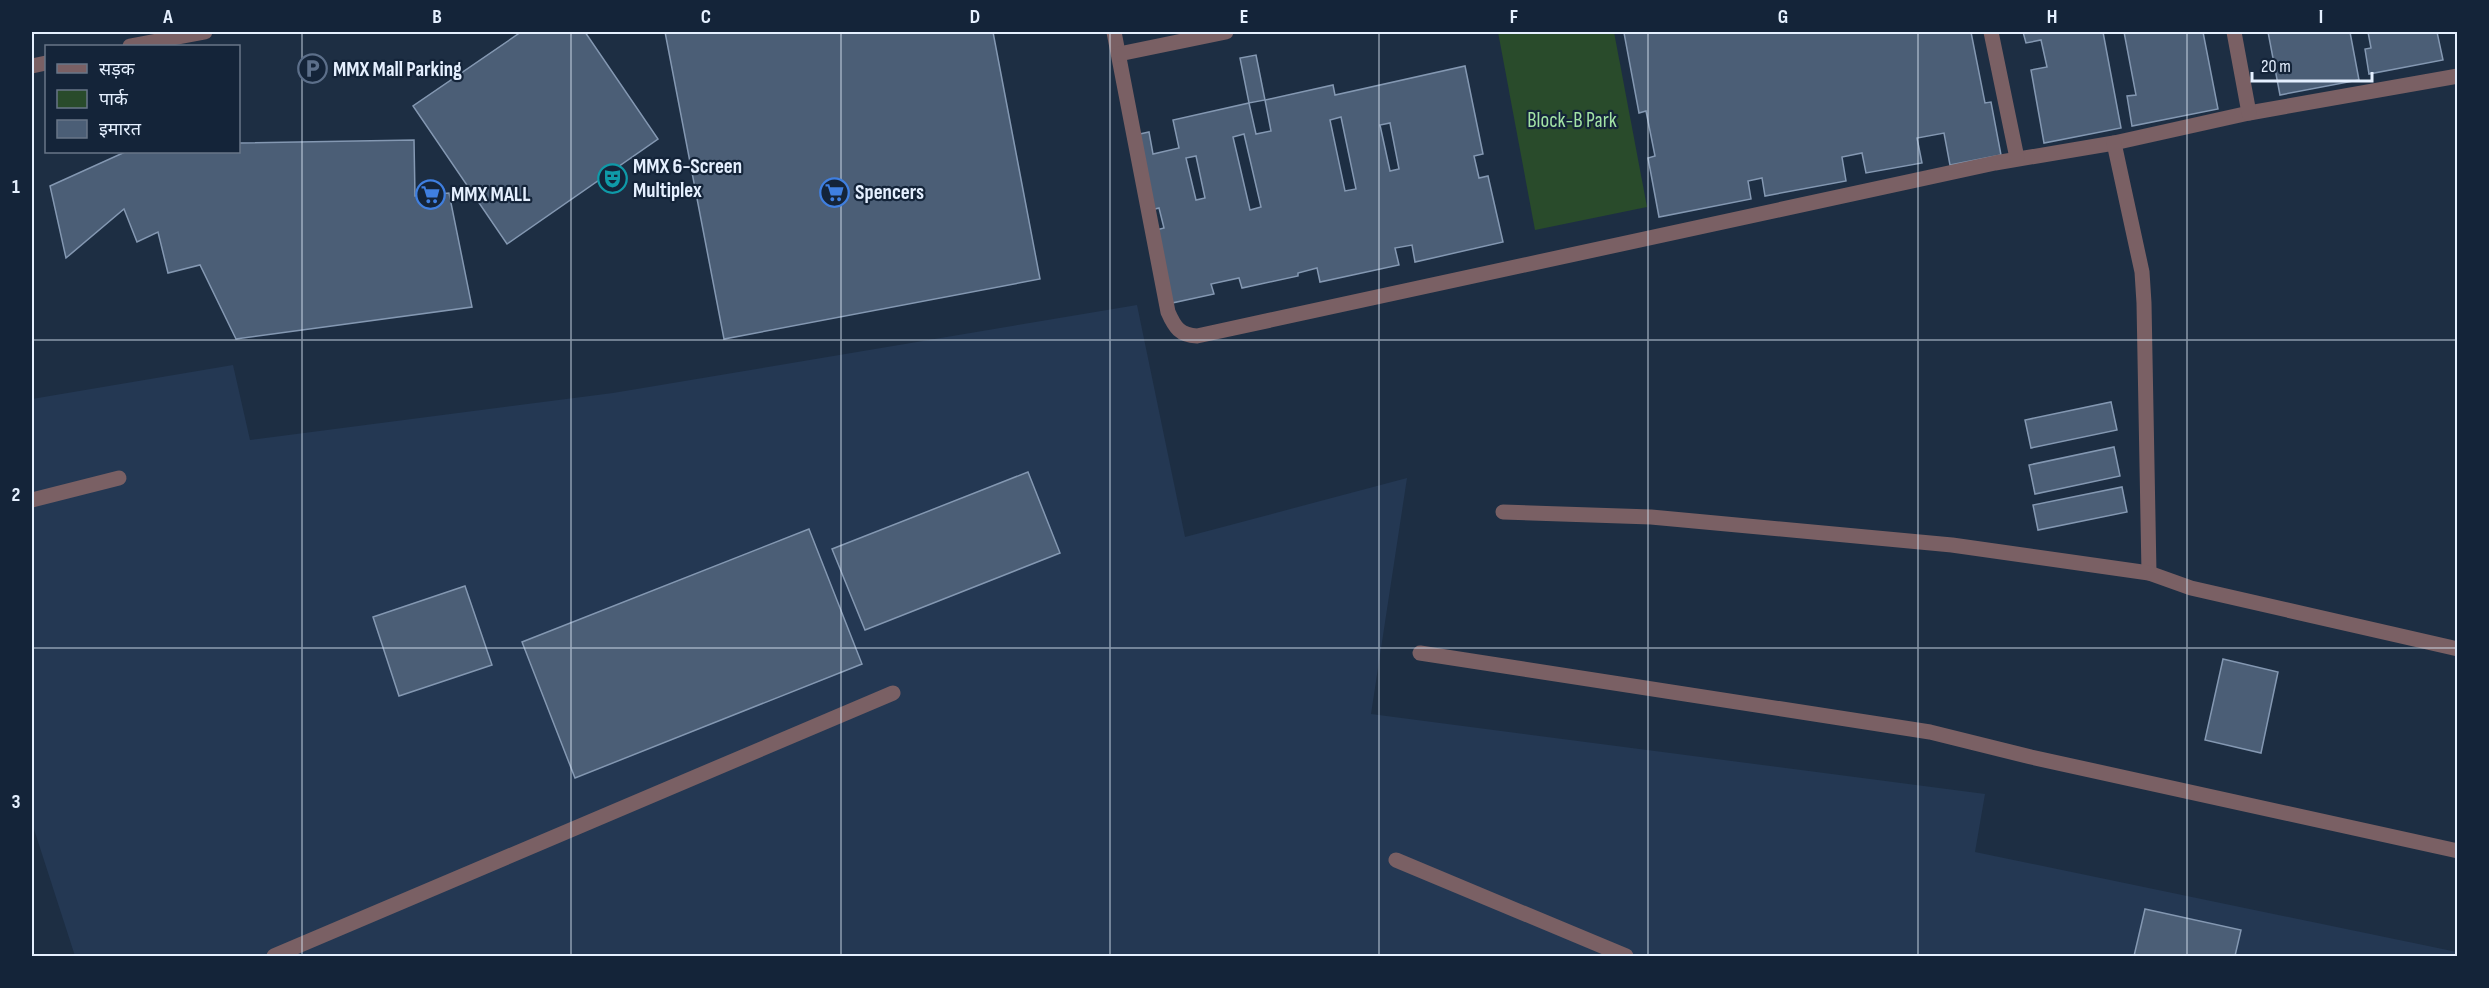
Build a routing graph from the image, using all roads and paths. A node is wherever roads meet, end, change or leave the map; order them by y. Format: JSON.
{"nodes":[{"id":1,"x":205,"y":32,"type":"edge"},
{"id":2,"x":1114,"y":32,"type":"edge"},
{"id":3,"x":1226,"y":32,"type":"edge"},
{"id":4,"x":1991,"y":32,"type":"edge"},
{"id":5,"x":2234,"y":32,"type":"edge"},
{"id":6,"x":135,"y":45,"type":"edge"},
{"id":7,"x":1119,"y":54,"type":"junction"},
{"id":8,"x":2457,"y":76,"type":"edge"},
{"id":9,"x":2249,"y":113,"type":"junction"},
{"id":10,"x":2114,"y":143,"type":"junction"},
{"id":11,"x":2017,"y":158,"type":"junction"},
{"id":12,"x":118,"y":478,"type":"dead end"},
{"id":13,"x":32,"y":500,"type":"edge"},
{"id":14,"x":1503,"y":512,"type":"dead end"},
{"id":15,"x":2149,"y":573,"type":"junction"},
{"id":16,"x":2457,"y":649,"type":"edge"},
{"id":17,"x":1420,"y":653,"type":"dead end"},
{"id":18,"x":893,"y":693,"type":"dead end"},
{"id":19,"x":2457,"y":851,"type":"edge"},
{"id":20,"x":1396,"y":860,"type":"dead end"},
{"id":21,"x":274,"y":957,"type":"edge"},
{"id":22,"x":1626,"y":957,"type":"edge"}],
"edges":[{"from":1,"to":6,"type":"street"},
{"from":2,"to":7,"type":"street"},
{"from":3,"to":7,"type":"street"},
{"from":4,"to":11,"type":"street"},
{"from":5,"to":9,"type":"street"},
{"from":7,"to":11,"type":"street"},
{"from":8,"to":9,"type":"street"},
{"from":9,"to":10,"type":"street"},
{"from":10,"to":11,"type":"street"},
{"from":10,"to":15,"type":"street"},
{"from":12,"to":13,"type":"street"},
{"from":14,"to":15,"type":"street"},
{"from":15,"to":16,"type":"street"},
{"from":17,"to":19,"type":"street"},
{"from":18,"to":21,"type":"street"},
{"from":20,"to":22,"type":"street"}]}
